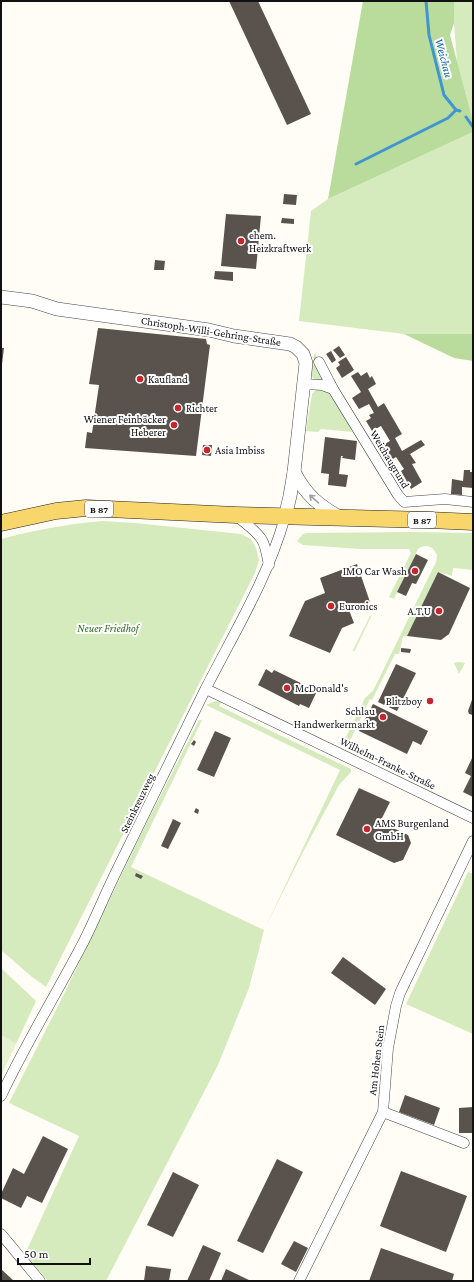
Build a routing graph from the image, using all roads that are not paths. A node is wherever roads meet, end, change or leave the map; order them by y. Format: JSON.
{"nodes":[{"id":1,"x":1,"y":297,"type":"edge"},
{"id":2,"x":319,"y":362,"type":"dead end"},
{"id":3,"x":304,"y":384,"type":"junction"},
{"id":4,"x":334,"y":389,"type":"junction"},
{"id":5,"x":294,"y":472,"type":"junction"},
{"id":6,"x":473,"y":502,"type":"edge"},
{"id":7,"x":236,"y":516,"type":"junction"},
{"id":8,"x":286,"y":517,"type":"junction"},
{"id":9,"x":342,"y":518,"type":"junction"},
{"id":10,"x":473,"y":522,"type":"edge"},
{"id":11,"x":1,"y":523,"type":"edge"},
{"id":12,"x":269,"y":565,"type":"junction"},
{"id":13,"x":206,"y":689,"type":"junction"},
{"id":14,"x":473,"y":818,"type":"edge"},
{"id":15,"x":473,"y":841,"type":"edge"},
{"id":16,"x":1,"y":1096,"type":"edge"},
{"id":17,"x":383,"y":1112,"type":"junction"},
{"id":18,"x":464,"y":1143,"type":"dead end"},
{"id":19,"x":1,"y":1234,"type":"edge"},
{"id":20,"x":40,"y":1281,"type":"edge"},
{"id":21,"x":299,"y":1281,"type":"edge"}],
"edges":[{"from":1,"to":3,"type":"street","name":"Christoph-Willi-Gehring-Straße"},
{"from":2,"to":4,"type":"street","name":"Weichaugrund"},
{"from":3,"to":4,"type":"street"},
{"from":3,"to":5,"type":"street","name":"Christoph-Willi-Gehring-Straße"},
{"from":4,"to":6,"type":"street","name":"Weichaugrund"},
{"from":5,"to":8,"type":"street","name":"Christoph-Willi-Gehring-Straße"},
{"from":9,"to":5,"type":"street","one_way":true},
{"from":7,"to":8,"type":"main road","number":"B 87"},
{"from":7,"to":11,"type":"main road","number":"B 87"},
{"from":7,"to":12,"type":"street"},
{"from":8,"to":9,"type":"main road","number":"B 87"},
{"from":8,"to":12,"type":"street","name":"Steinkreuzweg"},
{"from":9,"to":10,"type":"main road","number":"B 87"},
{"from":12,"to":13,"type":"street","name":"Steinkreuzweg"},
{"from":13,"to":14,"type":"street","name":"Wilhelm-Franke-Straße"},
{"from":13,"to":16,"type":"street","name":"Steinkreuzweg"},
{"from":15,"to":17,"type":"street","name":"Am Hohen Stein"},
{"from":17,"to":18,"type":"street"},
{"from":17,"to":21,"type":"street","name":"Am Hohen Stein"},
{"from":19,"to":20,"type":"street"}]}
